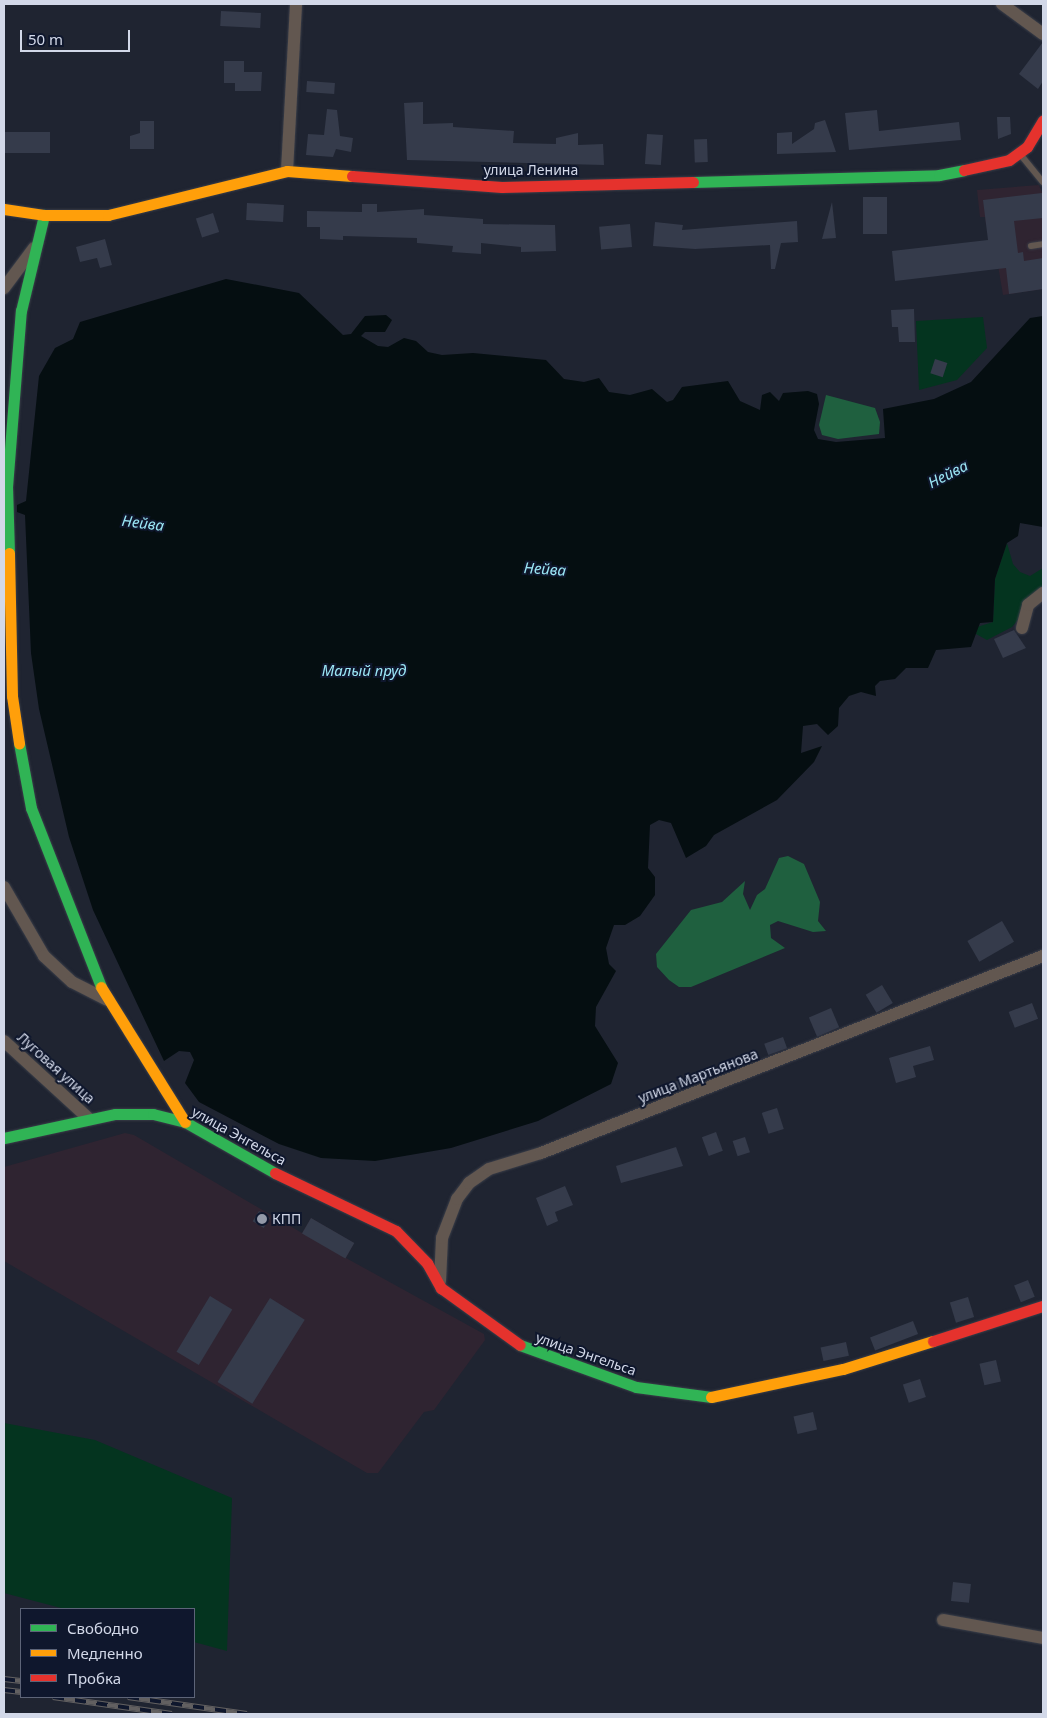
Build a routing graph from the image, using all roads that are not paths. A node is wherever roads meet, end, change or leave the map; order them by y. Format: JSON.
{"nodes":[{"id":1,"x":296,"y":4,"type":"edge"},
{"id":2,"x":1002,"y":4,"type":"edge"},
{"id":3,"x":1043,"y":34,"type":"edge"},
{"id":4,"x":1043,"y":120,"type":"edge"},
{"id":5,"x":1019,"y":153,"type":"junction"},
{"id":6,"x":287,"y":171,"type":"junction"},
{"id":7,"x":1043,"y":182,"type":"edge"},
{"id":8,"x":4,"y":209,"type":"edge"},
{"id":9,"x":44,"y":215,"type":"junction"},
{"id":10,"x":38,"y":242,"type":"junction"},
{"id":11,"x":1043,"y":244,"type":"edge"},
{"id":12,"x":1031,"y":246,"type":"dead end"},
{"id":13,"x":4,"y":288,"type":"edge"},
{"id":14,"x":1043,"y":593,"type":"edge"},
{"id":15,"x":1022,"y":628,"type":"dead end"},
{"id":16,"x":4,"y":887,"type":"edge"},
{"id":17,"x":1043,"y":956,"type":"edge"},
{"id":18,"x":107,"y":1000,"type":"junction"},
{"id":19,"x":4,"y":1041,"type":"edge"},
{"id":20,"x":88,"y":1118,"type":"junction"},
{"id":21,"x":185,"y":1122,"type":"junction"},
{"id":22,"x":4,"y":1138,"type":"edge"},
{"id":23,"x":441,"y":1288,"type":"junction"},
{"id":24,"x":1043,"y":1306,"type":"edge"},
{"id":25,"x":943,"y":1620,"type":"dead end"},
{"id":26,"x":1043,"y":1638,"type":"edge"}],
"edges":[{"from":1,"to":6,"type":"street"},
{"from":2,"to":3,"type":"street"},
{"from":4,"to":5,"type":"street","name":"улица Ленина"},
{"from":5,"to":6,"type":"street","name":"улица Ленина"},
{"from":5,"to":7,"type":"lane"},
{"from":6,"to":9,"type":"street","name":"улица Ленина"},
{"from":8,"to":9,"type":"street","name":"улица Ленина"},
{"from":9,"to":10,"type":"street"},
{"from":10,"to":13,"type":"street"},
{"from":10,"to":18,"type":"street"},
{"from":11,"to":12,"type":"lane"},
{"from":14,"to":15,"type":"street"},
{"from":16,"to":18,"type":"street"},
{"from":17,"to":23,"type":"street","name":"улица Мартьянова"},
{"from":18,"to":21,"type":"street"},
{"from":19,"to":20,"type":"street","name":"Луговая улица"},
{"from":20,"to":21,"type":"street","name":"улица Энгельса"},
{"from":20,"to":22,"type":"street","name":"улица Энгельса"},
{"from":21,"to":23,"type":"street","name":"улица Энгельса"},
{"from":23,"to":24,"type":"street","name":"улица Энгельса"},
{"from":25,"to":26,"type":"street"}]}
